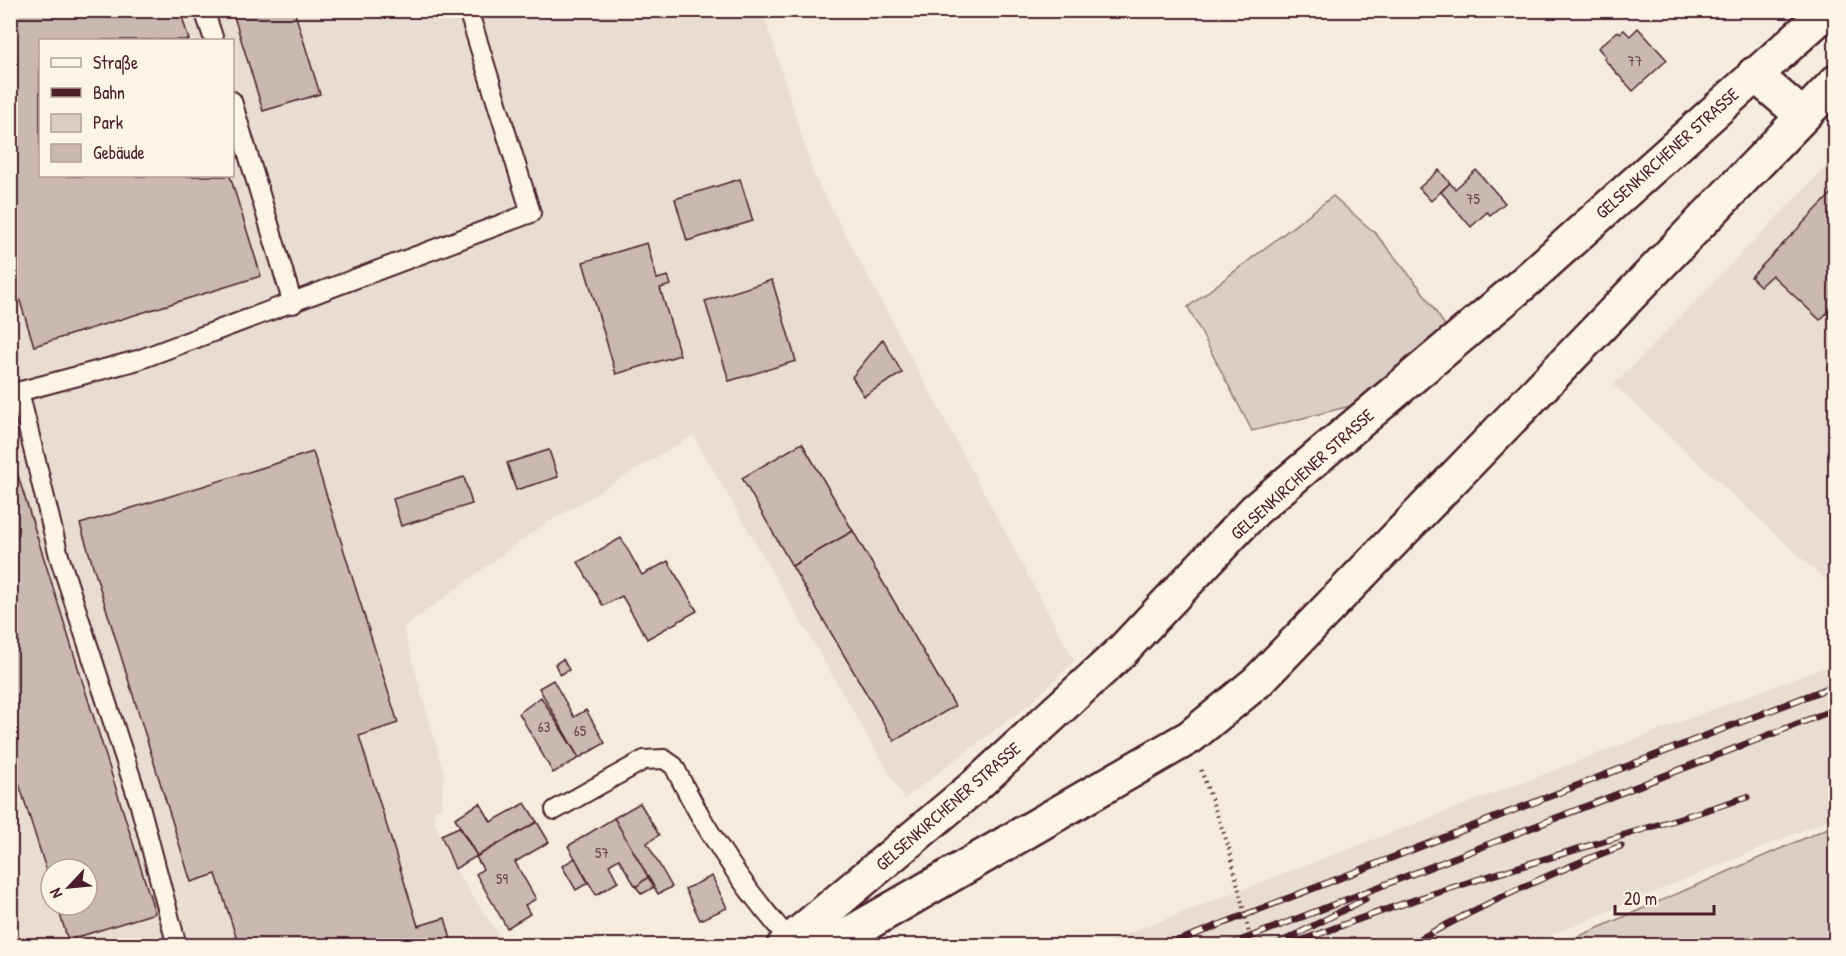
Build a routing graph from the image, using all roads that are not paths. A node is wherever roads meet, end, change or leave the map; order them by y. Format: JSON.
{"nodes":[{"id":1,"x":204,"y":10,"type":"edge"},
{"id":2,"x":468,"y":10,"type":"edge"},
{"id":3,"x":1828,"y":10,"type":"edge"},
{"id":4,"x":214,"y":39,"type":"edge"},
{"id":5,"x":1754,"y":74,"type":"junction"},
{"id":6,"x":1836,"y":82,"type":"edge"},
{"id":7,"x":234,"y":108,"type":"edge"},
{"id":8,"x":1803,"y":116,"type":"junction"},
{"id":9,"x":293,"y":304,"type":"junction"},
{"id":10,"x":15,"y":393,"type":"edge"},
{"id":11,"x":555,"y":810,"type":"dead end"},
{"id":12,"x":787,"y":943,"type":"edge"},
{"id":13,"x":177,"y":945,"type":"edge"},
{"id":14,"x":828,"y":945,"type":"edge"}],
"edges":[{"from":1,"to":4,"type":"lane"},
{"from":2,"to":9,"type":"lane"},
{"from":3,"to":5,"type":"street","name":"GELSENKIRCHENER STRASSE"},
{"from":5,"to":8,"type":"street"},
{"from":5,"to":12,"type":"street","name":"GELSENKIRCHENER STRASSE"},
{"from":6,"to":8,"type":"street"},
{"from":7,"to":9,"type":"lane"},
{"from":8,"to":14,"type":"street"},
{"from":9,"to":10,"type":"lane"},
{"from":10,"to":13,"type":"lane"},
{"from":11,"to":12,"type":"lane"}]}
